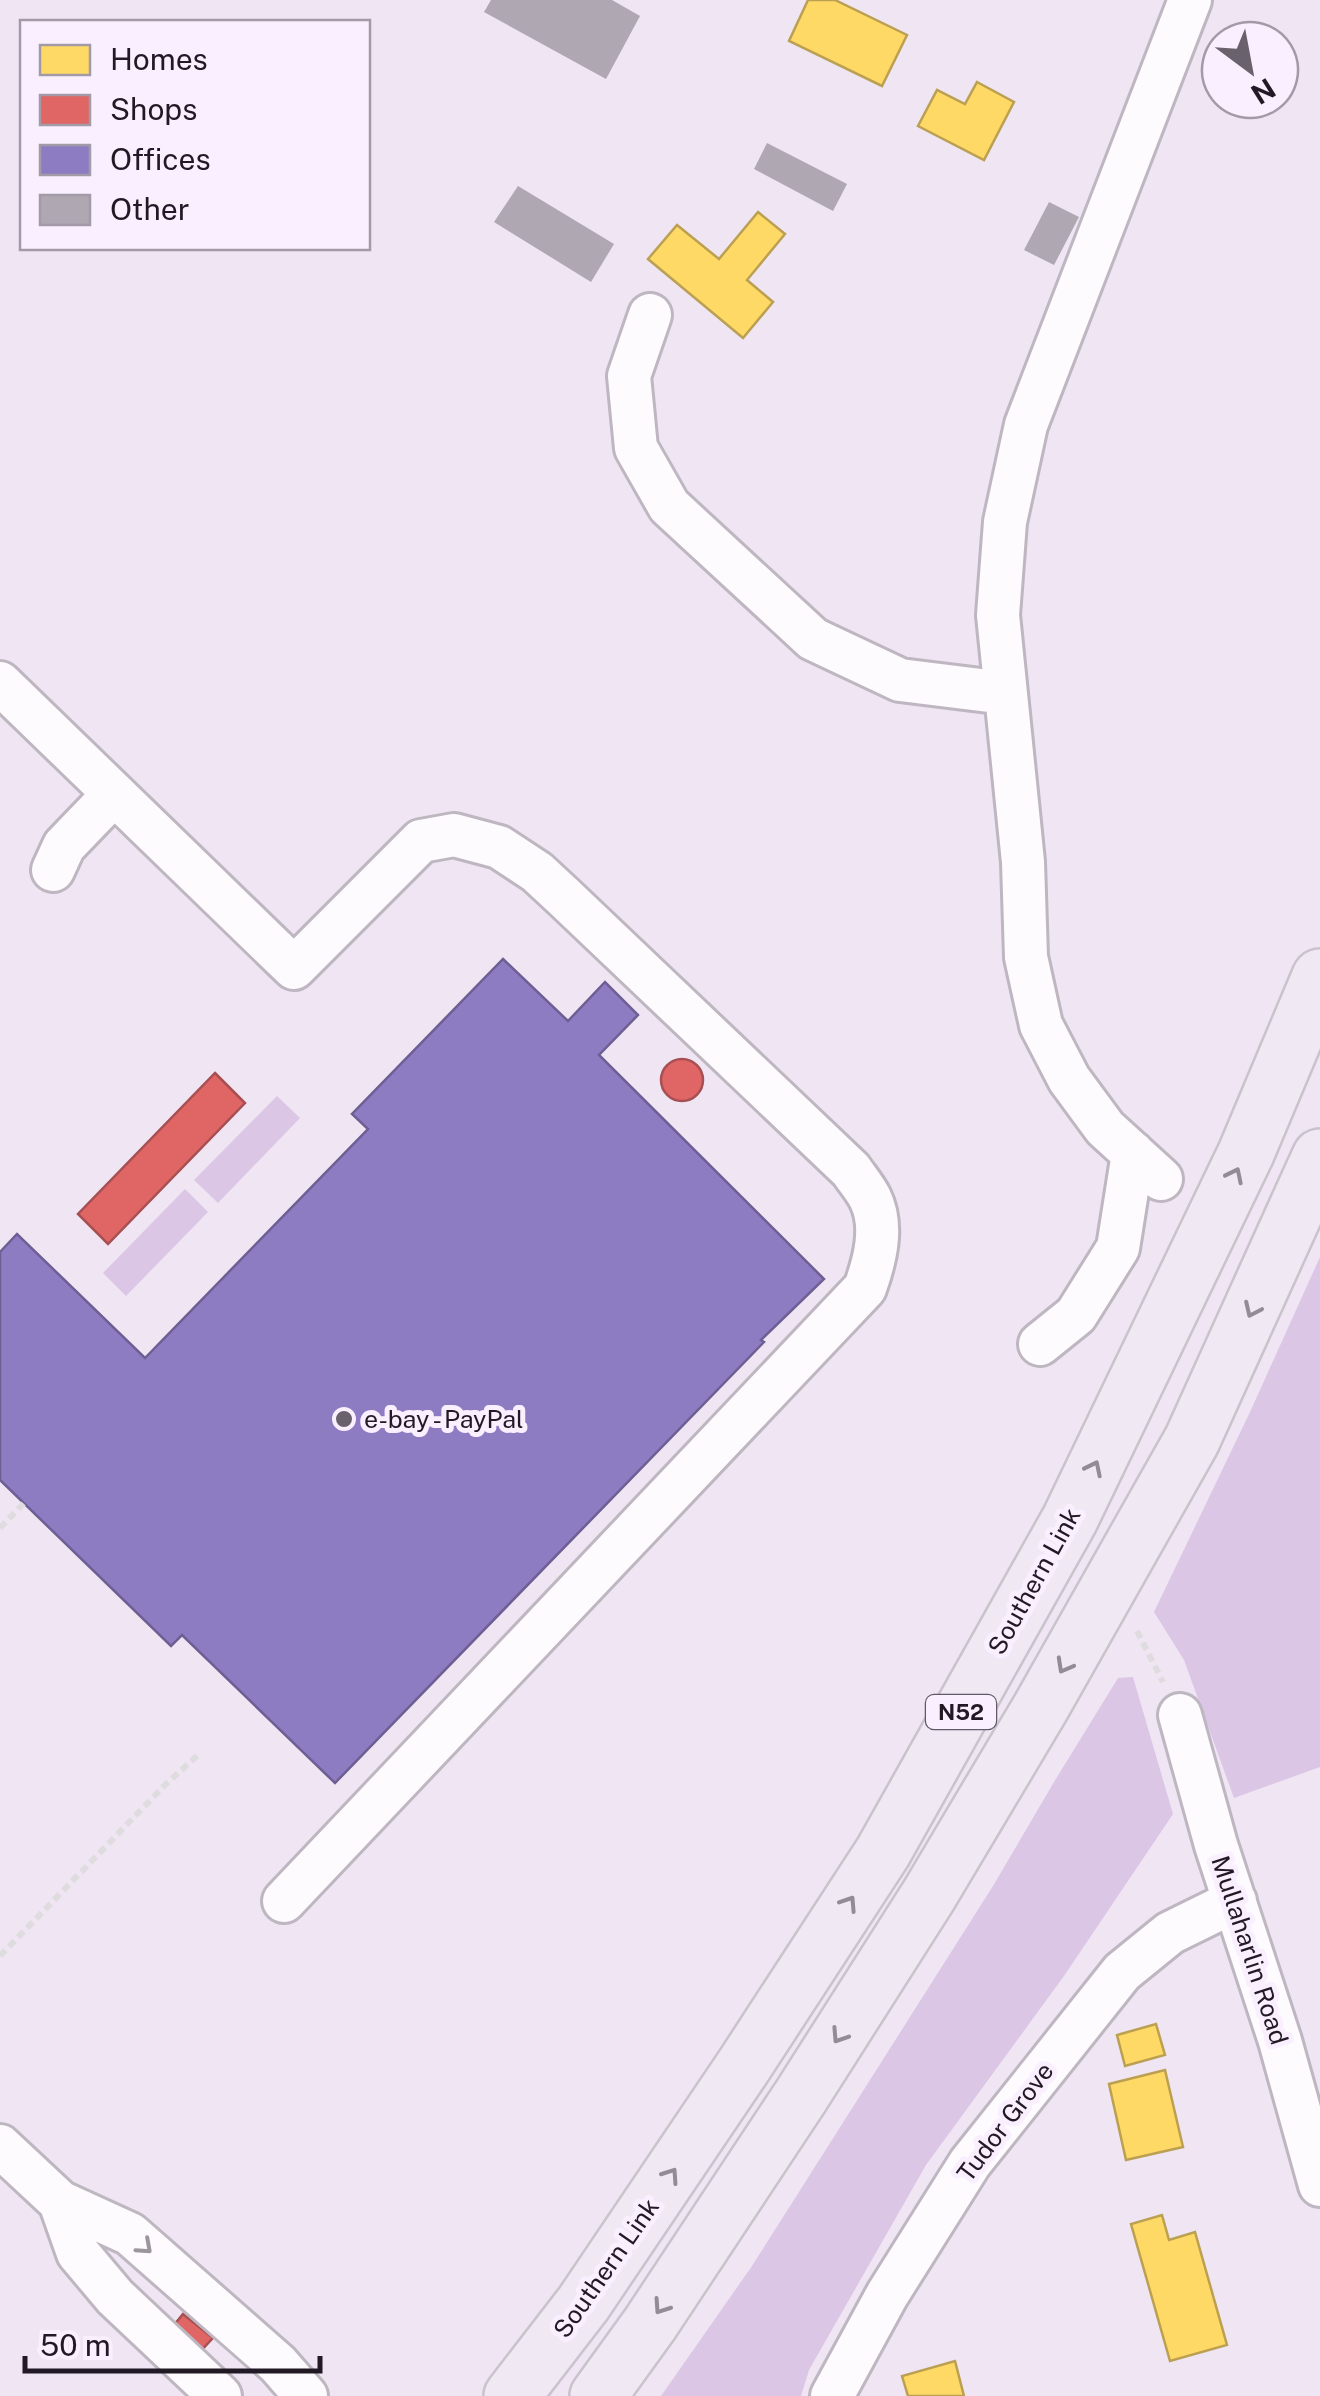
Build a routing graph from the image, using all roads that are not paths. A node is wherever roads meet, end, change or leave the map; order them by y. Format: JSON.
{"nodes":[{"id":1,"x":1190,"y":0,"type":"edge"},
{"id":2,"x":650,"y":315,"type":"dead end"},
{"id":3,"x":0,"y":683,"type":"edge"},
{"id":4,"x":1005,"y":693,"type":"junction"},
{"id":5,"x":114,"y":794,"type":"junction"},
{"id":6,"x":53,"y":870,"type":"dead end"},
{"id":7,"x":1320,"y":977,"type":"edge"},
{"id":8,"x":1320,"y":1157,"type":"edge"},
{"id":9,"x":1040,"y":1344,"type":"dead end"},
{"id":10,"x":1180,"y":1715,"type":"road end"},
{"id":11,"x":284,"y":1901,"type":"dead end"},
{"id":12,"x":1235,"y":1901,"type":"junction"},
{"id":13,"x":0,"y":2146,"type":"edge"},
{"id":14,"x":1320,"y":2185,"type":"edge"},
{"id":15,"x":60,"y":2202,"type":"junction"},
{"id":16,"x":299,"y":2386,"type":"edge"},
{"id":17,"x":220,"y":2396,"type":"edge"},
{"id":18,"x":512,"y":2396,"type":"edge"},
{"id":19,"x":598,"y":2396,"type":"edge"},
{"id":20,"x":832,"y":2396,"type":"edge"}],
"edges":[{"from":1,"to":4,"type":"street"},
{"from":2,"to":4,"type":"street"},
{"from":3,"to":5,"type":"street"},
{"from":4,"to":9,"type":"street"},
{"from":5,"to":6,"type":"street"},
{"from":5,"to":11,"type":"street"},
{"from":18,"to":7,"type":"main road","name":"Southern Link","number":"N52","one_way":true},
{"from":8,"to":19,"type":"main road","number":"N52","one_way":true},
{"from":10,"to":12,"type":"street","name":"Mullaharlin Road"},
{"from":12,"to":14,"type":"street","name":"Mullaharlin Road"},
{"from":12,"to":20,"type":"street","name":"Tudor Grove"},
{"from":13,"to":15,"type":"street"},
{"from":15,"to":16,"type":"street","one_way":true},
{"from":15,"to":17,"type":"street"}]}
